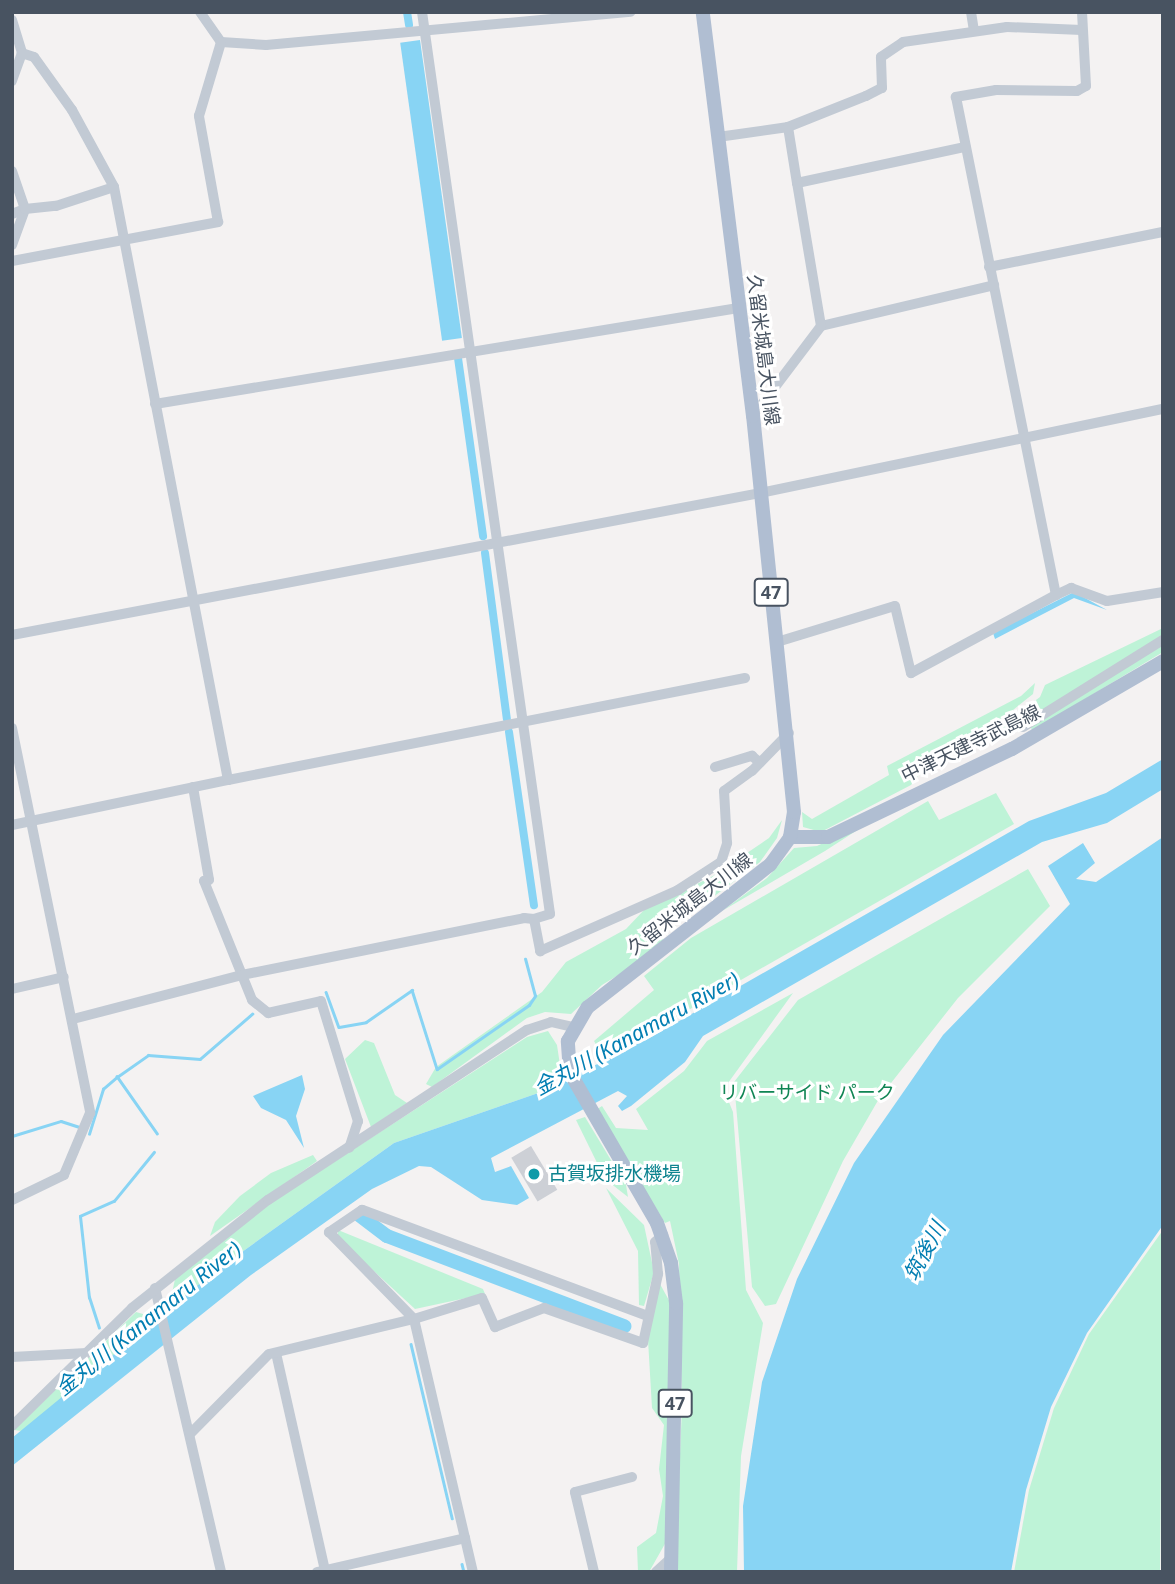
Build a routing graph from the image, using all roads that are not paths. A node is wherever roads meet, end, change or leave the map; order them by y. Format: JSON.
{"nodes":[{"id":1,"x":200,"y":12,"type":"edge"},
{"id":2,"x":422,"y":12,"type":"edge"},
{"id":3,"x":631,"y":12,"type":"edge"},
{"id":4,"x":703,"y":12,"type":"edge"},
{"id":5,"x":971,"y":12,"type":"edge"},
{"id":6,"x":1082,"y":12,"type":"edge"},
{"id":7,"x":12,"y":20,"type":"edge"},
{"id":8,"x":974,"y":30,"type":"junction"},
{"id":9,"x":1082,"y":30,"type":"junction"},
{"id":10,"x":425,"y":31,"type":"junction"},
{"id":11,"x":221,"y":42,"type":"junction"},
{"id":12,"x":22,"y":53,"type":"junction"},
{"id":13,"x":12,"y":81,"type":"edge"},
{"id":14,"x":788,"y":128,"type":"junction"},
{"id":15,"x":718,"y":137,"type":"junction"},
{"id":16,"x":965,"y":147,"type":"junction"},
{"id":17,"x":12,"y":172,"type":"edge"},
{"id":18,"x":797,"y":183,"type":"junction"},
{"id":19,"x":114,"y":187,"type":"junction"},
{"id":20,"x":25,"y":209,"type":"junction"},
{"id":21,"x":12,"y":214,"type":"edge"},
{"id":22,"x":1163,"y":232,"type":"edge"},
{"id":23,"x":126,"y":240,"type":"junction"},
{"id":24,"x":12,"y":245,"type":"edge"},
{"id":25,"x":12,"y":261,"type":"edge"},
{"id":26,"x":989,"y":267,"type":"junction"},
{"id":27,"x":994,"y":285,"type":"junction"},
{"id":28,"x":738,"y":308,"type":"junction"},
{"id":29,"x":821,"y":326,"type":"junction"},
{"id":30,"x":469,"y":348,"type":"junction"},
{"id":31,"x":155,"y":404,"type":"junction"},
{"id":32,"x":1163,"y":409,"type":"edge"},
{"id":33,"x":753,"y":416,"type":"junction"},
{"id":34,"x":1025,"y":439,"type":"junction"},
{"id":35,"x":760,"y":493,"type":"junction"},
{"id":36,"x":496,"y":542,"type":"junction"},
{"id":37,"x":1163,"y":592,"type":"edge"},
{"id":38,"x":1056,"y":595,"type":"junction"},
{"id":39,"x":191,"y":599,"type":"junction"},
{"id":40,"x":12,"y":635,"type":"edge"},
{"id":41,"x":1163,"y":640,"type":"edge"},
{"id":42,"x":777,"y":642,"type":"junction"},
{"id":43,"x":1161,"y":667,"type":"edge"},
{"id":44,"x":745,"y":678,"type":"dead end"},
{"id":45,"x":523,"y":724,"type":"junction"},
{"id":46,"x":1023,"y":727,"type":"dead end"},
{"id":47,"x":12,"y":728,"type":"edge"},
{"id":48,"x":789,"y":733,"type":"junction"},
{"id":49,"x":758,"y":761,"type":"junction"},
{"id":50,"x":715,"y":767,"type":"dead end"},
{"id":51,"x":228,"y":780,"type":"junction"},
{"id":52,"x":193,"y":787,"type":"junction"},
{"id":53,"x":31,"y":821,"type":"junction"},
{"id":54,"x":12,"y":825,"type":"edge"},
{"id":55,"x":790,"y":837,"type":"junction"},
{"id":56,"x":534,"y":919,"type":"junction"},
{"id":57,"x":242,"y":975,"type":"junction"},
{"id":58,"x":64,"y":978,"type":"junction"},
{"id":59,"x":12,"y":989,"type":"edge"},
{"id":60,"x":73,"y":1019,"type":"junction"},
{"id":61,"x":572,"y":1027,"type":"junction"},
{"id":62,"x":349,"y":1148,"type":"junction"},
{"id":63,"x":12,"y":1200,"type":"edge"},
{"id":64,"x":663,"y":1235,"type":"junction"},
{"id":65,"x":155,"y":1288,"type":"junction"},
{"id":66,"x":645,"y":1315,"type":"junction"},
{"id":67,"x":414,"y":1319,"type":"junction"},
{"id":68,"x":87,"y":1353,"type":"junction"},
{"id":69,"x":276,"y":1353,"type":"junction"},
{"id":70,"x":12,"y":1357,"type":"edge"},
{"id":71,"x":13,"y":1423,"type":"edge"},
{"id":72,"x":190,"y":1434,"type":"junction"},
{"id":73,"x":632,"y":1477,"type":"dead end"},
{"id":74,"x":465,"y":1538,"type":"junction"},
{"id":75,"x":671,"y":1565,"type":"edge"},
{"id":76,"x":321,"y":1571,"type":"edge"},
{"id":77,"x":221,"y":1572,"type":"edge"},
{"id":78,"x":473,"y":1572,"type":"edge"},
{"id":79,"x":594,"y":1572,"type":"edge"},
{"id":80,"x":656,"y":1572,"type":"edge"}],
"edges":[{"from":1,"to":11,"type":"street"},
{"from":2,"to":10,"type":"street"},
{"from":3,"to":10,"type":"street"},
{"from":4,"to":15,"type":"main road","name":"久留米城島大川線","number":"47"},
{"from":5,"to":8,"type":"street"},
{"from":6,"to":9,"type":"street"},
{"from":7,"to":12,"type":"street"},
{"from":8,"to":9,"type":"street"},
{"from":8,"to":14,"type":"street"},
{"from":9,"to":16,"type":"street"},
{"from":10,"to":11,"type":"street"},
{"from":10,"to":30,"type":"street"},
{"from":11,"to":23,"type":"street"},
{"from":12,"to":13,"type":"street"},
{"from":12,"to":19,"type":"street"},
{"from":14,"to":15,"type":"street"},
{"from":14,"to":18,"type":"street"},
{"from":15,"to":28,"type":"main road","name":"久留米城島大川線","number":"47"},
{"from":16,"to":18,"type":"street"},
{"from":16,"to":26,"type":"street"},
{"from":17,"to":20,"type":"street"},
{"from":18,"to":29,"type":"street"},
{"from":19,"to":20,"type":"street"},
{"from":19,"to":23,"type":"street"},
{"from":20,"to":21,"type":"street"},
{"from":20,"to":24,"type":"street"},
{"from":22,"to":26,"type":"street"},
{"from":23,"to":25,"type":"street"},
{"from":23,"to":31,"type":"street"},
{"from":26,"to":27,"type":"street"},
{"from":27,"to":29,"type":"street"},
{"from":27,"to":34,"type":"street"},
{"from":28,"to":30,"type":"street"},
{"from":28,"to":33,"type":"main road","name":"久留米城島大川線","number":"47"},
{"from":29,"to":33,"type":"street"},
{"from":30,"to":31,"type":"street"},
{"from":30,"to":36,"type":"street"},
{"from":31,"to":39,"type":"street"},
{"from":32,"to":34,"type":"street"},
{"from":33,"to":35,"type":"main road","name":"久留米城島大川線","number":"47"},
{"from":34,"to":35,"type":"street"},
{"from":34,"to":38,"type":"street"},
{"from":35,"to":36,"type":"street"},
{"from":35,"to":42,"type":"main road","name":"久留米城島大川線","number":"47"},
{"from":36,"to":39,"type":"street"},
{"from":36,"to":45,"type":"street"},
{"from":37,"to":38,"type":"street"},
{"from":38,"to":42,"type":"street"},
{"from":39,"to":40,"type":"street"},
{"from":39,"to":51,"type":"street"},
{"from":41,"to":46,"type":"street"},
{"from":42,"to":48,"type":"main road","name":"久留米城島大川線","number":"47"},
{"from":43,"to":55,"type":"main road","name":"中津天建寺武島線"},
{"from":44,"to":45,"type":"street"},
{"from":45,"to":51,"type":"street"},
{"from":45,"to":56,"type":"street"},
{"from":47,"to":53,"type":"street"},
{"from":48,"to":49,"type":"street"},
{"from":48,"to":55,"type":"main road","name":"久留米城島大川線","number":"47"},
{"from":49,"to":50,"type":"street"},
{"from":49,"to":56,"type":"street"},
{"from":51,"to":52,"type":"street"},
{"from":52,"to":53,"type":"street"},
{"from":52,"to":57,"type":"street"},
{"from":53,"to":54,"type":"street"},
{"from":53,"to":58,"type":"street"},
{"from":55,"to":61,"type":"main road","name":"久留米城島大川線","number":"47"},
{"from":56,"to":57,"type":"street"},
{"from":57,"to":60,"type":"street"},
{"from":57,"to":62,"type":"street"},
{"from":58,"to":59,"type":"street"},
{"from":58,"to":60,"type":"street"},
{"from":60,"to":63,"type":"street"},
{"from":61,"to":62,"type":"street"},
{"from":61,"to":64,"type":"main road","number":"47"},
{"from":62,"to":65,"type":"street"},
{"from":64,"to":66,"type":"street"},
{"from":64,"to":75,"type":"main road","number":"47"},
{"from":65,"to":68,"type":"street"},
{"from":65,"to":72,"type":"street"},
{"from":66,"to":67,"type":"street"},
{"from":66,"to":67,"type":"street"},
{"from":67,"to":69,"type":"street"},
{"from":67,"to":74,"type":"street"},
{"from":68,"to":70,"type":"street"},
{"from":68,"to":71,"type":"street"},
{"from":69,"to":72,"type":"street"},
{"from":69,"to":76,"type":"street"},
{"from":72,"to":77,"type":"street"},
{"from":73,"to":79,"type":"street"},
{"from":74,"to":76,"type":"street"},
{"from":74,"to":78,"type":"street"},
{"from":75,"to":80,"type":"street"}]}
